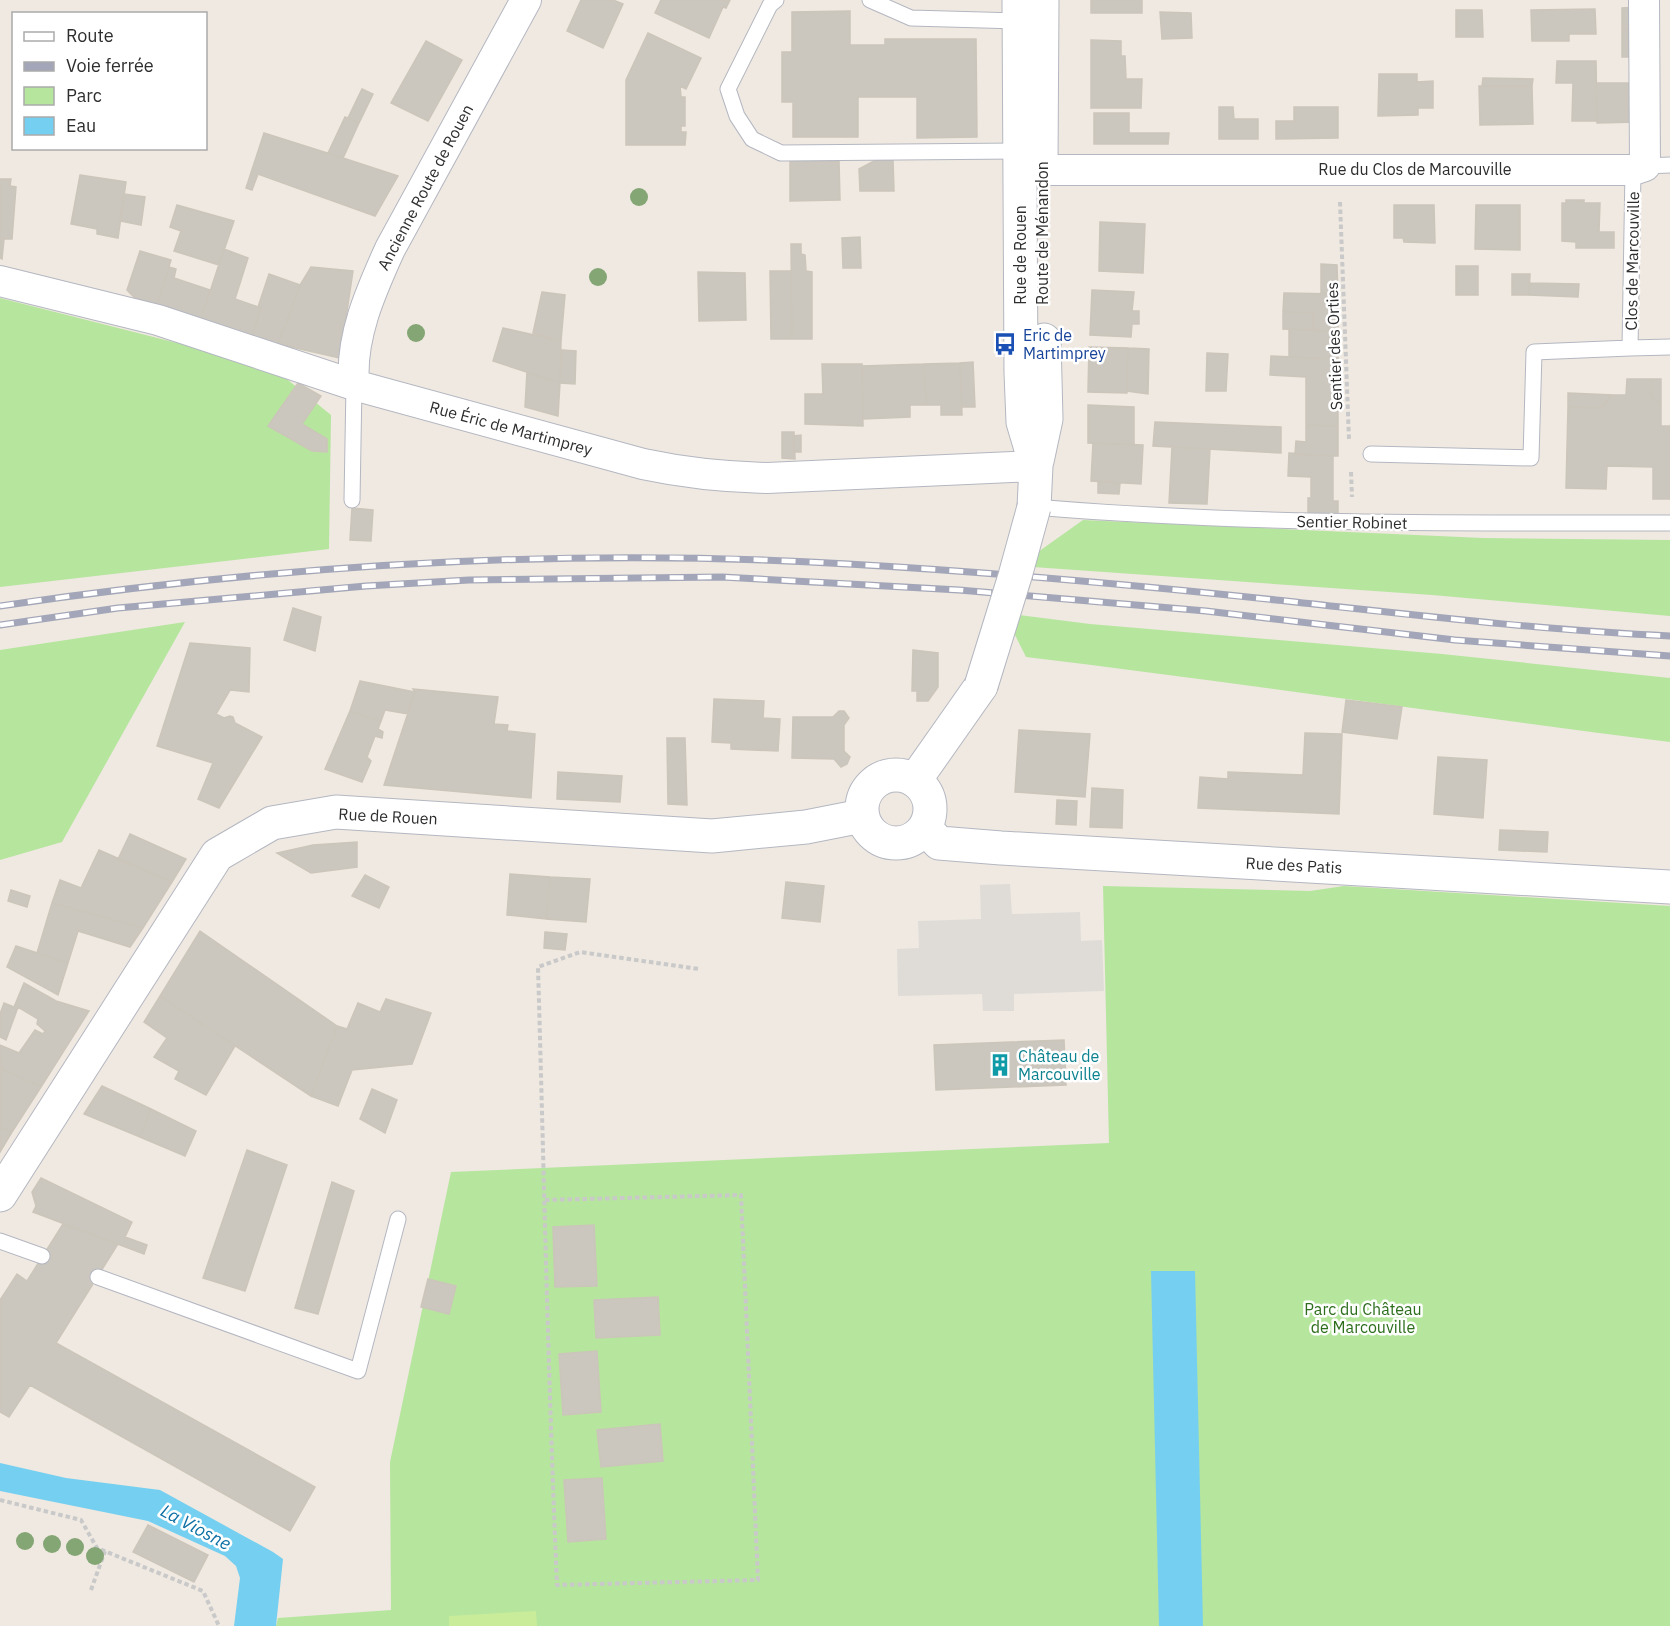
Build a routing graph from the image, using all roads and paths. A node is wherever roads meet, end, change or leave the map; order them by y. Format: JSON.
{"nodes":[{"id":1,"x":526,"y":0,"type":"edge"},
{"id":2,"x":776,"y":0,"type":"edge"},
{"id":3,"x":870,"y":0,"type":"edge"},
{"id":4,"x":1644,"y":0,"type":"edge"},
{"id":5,"x":1030,"y":10,"type":"edge"},
{"id":6,"x":1030,"y":160,"type":"junction"},
{"id":7,"x":1649,"y":167,"type":"edge"},
{"id":8,"x":1339,"y":168,"type":"junction"},
{"id":9,"x":0,"y":281,"type":"edge"},
{"id":10,"x":1670,"y":347,"type":"edge"},
{"id":11,"x":1630,"y":348,"type":"junction"},
{"id":12,"x":354,"y":385,"type":"junction"},
{"id":13,"x":1349,"y":440,"type":"dead end"},
{"id":14,"x":1371,"y":454,"type":"dead end"},
{"id":15,"x":1350,"y":464,"type":"dead end"},
{"id":16,"x":1036,"y":466,"type":"junction"},
{"id":17,"x":352,"y":500,"type":"dead end"},
{"id":18,"x":1034,"y":507,"type":"junction"},
{"id":19,"x":1353,"y":523,"type":"junction"},
{"id":20,"x":1670,"y":523,"type":"edge"},
{"id":21,"x":915,"y":780,"type":"junction"},
{"id":22,"x":862,"y":816,"type":"junction"},
{"id":23,"x":925,"y":828,"type":"junction"},
{"id":24,"x":1670,"y":887,"type":"edge"},
{"id":25,"x":699,"y":969,"type":"dead end"},
{"id":26,"x":0,"y":1195,"type":"edge"},
{"id":27,"x":545,"y":1200,"type":"junction"},
{"id":28,"x":398,"y":1219,"type":"dead end"},
{"id":29,"x":0,"y":1241,"type":"edge"},
{"id":30,"x":42,"y":1256,"type":"dead end"},
{"id":31,"x":98,"y":1277,"type":"dead end"},
{"id":32,"x":0,"y":1500,"type":"edge"},
{"id":33,"x":105,"y":1551,"type":"junction"},
{"id":34,"x":91,"y":1590,"type":"dead end"},
{"id":35,"x":219,"y":1626,"type":"edge"}],
"edges":[{"from":1,"to":12,"type":"street","name":"Ancienne Route de Rouen"},
{"from":2,"to":6,"type":"lane"},
{"from":3,"to":5,"type":"lane"},
{"from":4,"to":7,"type":"street"},
{"from":5,"to":6,"type":"main road","name":"Route de Ménandon"},
{"from":6,"to":8,"type":"street","name":"Rue du Clos de Marcouville"},
{"from":6,"to":16,"type":"main road","name":"Route de Ménandon"},
{"from":7,"to":8,"type":"street","name":"Rue du Clos de Marcouville"},
{"from":7,"to":11,"type":"lane","name":"Clos de Marcouville"},
{"from":8,"to":13,"type":"path","name":"Sentier des Orties"},
{"from":9,"to":12,"type":"street","name":"Rue Éric de Martimprey"},
{"from":10,"to":11,"type":"lane","name":"Clos de Marcouville"},
{"from":11,"to":14,"type":"lane"},
{"from":12,"to":16,"type":"street","name":"Rue Éric de Martimprey"},
{"from":12,"to":17,"type":"lane"},
{"from":15,"to":19,"type":"path"},
{"from":16,"to":18,"type":"main road"},
{"from":18,"to":19,"type":"lane","name":"Sentier Robinet"},
{"from":18,"to":21,"type":"main road","bridge":true},
{"from":19,"to":20,"type":"lane","name":"Sentier Robinet"},
{"from":21,"to":22,"type":"main road"},
{"from":21,"to":23,"type":"main road"},
{"from":22,"to":23,"type":"main road"},
{"from":22,"to":26,"type":"main road","name":"Rue de Rouen"},
{"from":23,"to":24,"type":"main road","name":"Rue des Patis"},
{"from":25,"to":27,"type":"path"},
{"from":27,"to":27,"type":"path"},
{"from":28,"to":31,"type":"lane"},
{"from":29,"to":30,"type":"lane"},
{"from":32,"to":33,"type":"path"},
{"from":33,"to":34,"type":"path"},
{"from":33,"to":35,"type":"path"}]}
